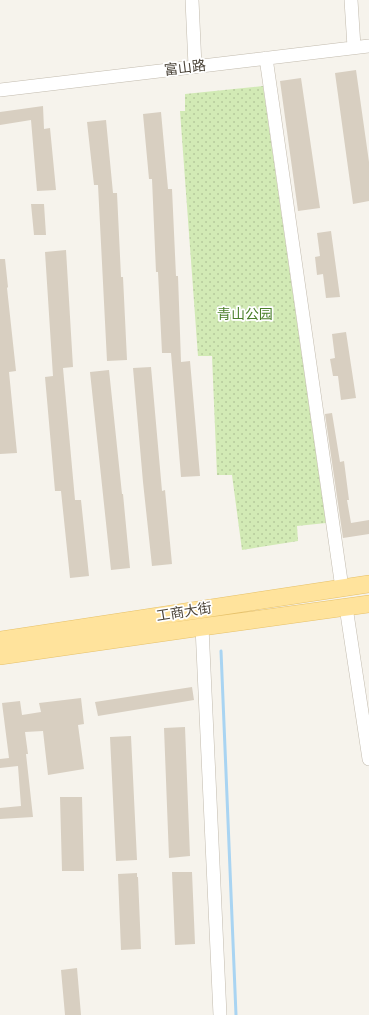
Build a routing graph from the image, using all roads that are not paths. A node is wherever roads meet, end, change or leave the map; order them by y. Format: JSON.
{"nodes":[{"id":1,"x":192,"y":0,"type":"edge"},
{"id":2,"x":351,"y":0,"type":"edge"},
{"id":3,"x":369,"y":46,"type":"edge"},
{"id":4,"x":354,"y":47,"type":"junction"},
{"id":5,"x":266,"y":58,"type":"junction"},
{"id":6,"x":195,"y":66,"type":"junction"},
{"id":7,"x":0,"y":90,"type":"edge"},
{"id":8,"x":369,"y":584,"type":"edge"},
{"id":9,"x":342,"y":588,"type":"junction"},
{"id":10,"x":369,"y":604,"type":"edge"},
{"id":11,"x":346,"y":608,"type":"junction"},
{"id":12,"x":202,"y":627,"type":"junction"},
{"id":13,"x":0,"y":640,"type":"edge"},
{"id":14,"x":0,"y":656,"type":"edge"},
{"id":15,"x":369,"y":759,"type":"edge"},
{"id":16,"x":220,"y":1015,"type":"edge"}],
"edges":[{"from":1,"to":6,"type":"street"},
{"from":2,"to":4,"type":"street"},
{"from":3,"to":4,"type":"street","name":"富山路"},
{"from":4,"to":5,"type":"street","name":"富山路"},
{"from":5,"to":6,"type":"street","name":"富山路"},
{"from":5,"to":9,"type":"street"},
{"from":6,"to":7,"type":"street","name":"富山路"},
{"from":8,"to":9,"type":"main road","name":"工商大街"},
{"from":9,"to":13,"type":"main road","name":"工商大街"},
{"from":10,"to":11,"type":"main road","name":"工商大街"},
{"from":11,"to":12,"type":"main road","name":"工商大街"},
{"from":11,"to":15,"type":"street"},
{"from":12,"to":14,"type":"main road","name":"工商大街"},
{"from":12,"to":16,"type":"street"}]}
